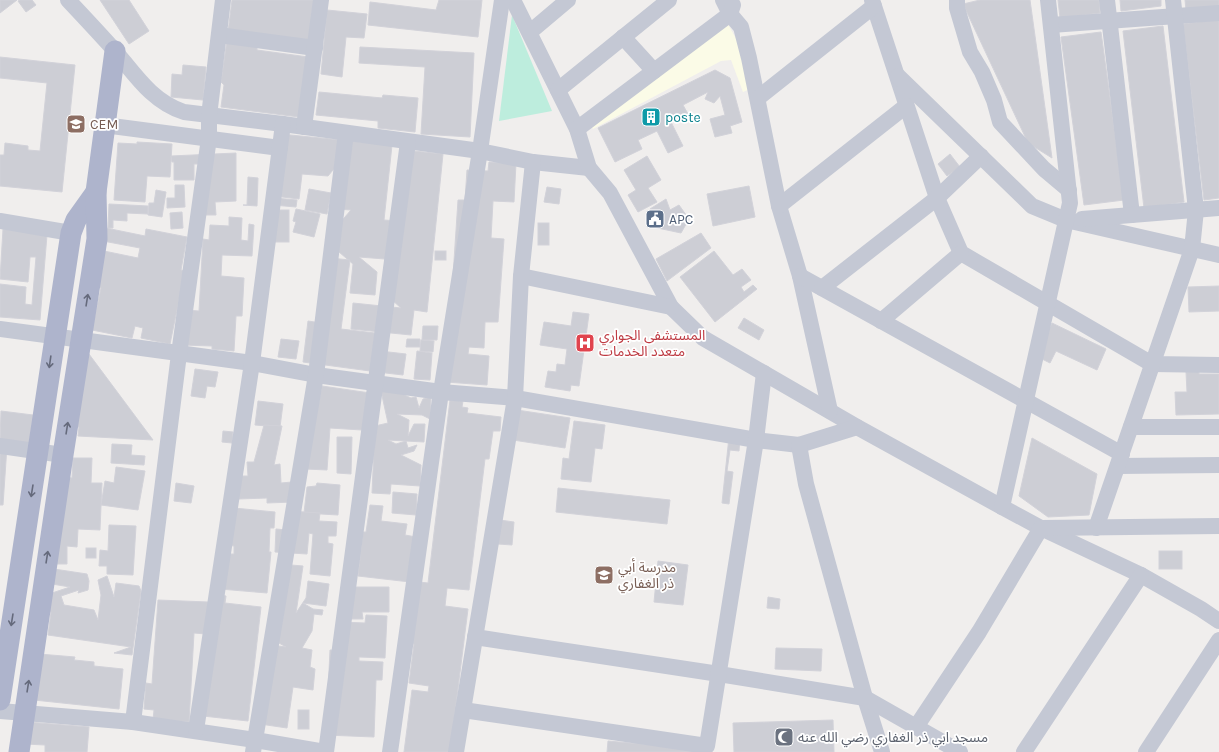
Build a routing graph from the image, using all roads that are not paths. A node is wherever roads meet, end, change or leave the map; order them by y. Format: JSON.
{"nodes":[{"id":1,"x":68,"y":0,"type":"edge"},
{"id":2,"x":223,"y":0,"type":"edge"},
{"id":3,"x":321,"y":0,"type":"edge"},
{"id":4,"x":502,"y":0,"type":"edge"},
{"id":5,"x":513,"y":0,"type":"edge"},
{"id":6,"x":568,"y":0,"type":"edge"},
{"id":7,"x":669,"y":0,"type":"edge"},
{"id":8,"x":723,"y":0,"type":"edge"},
{"id":9,"x":957,"y":0,"type":"edge"},
{"id":10,"x":1048,"y":0,"type":"edge"},
{"id":11,"x":1107,"y":0,"type":"edge"},
{"id":12,"x":873,"y":3,"type":"edge"},
{"id":13,"x":732,"y":7,"type":"edge"},
{"id":14,"x":1173,"y":8,"type":"edge"},
{"id":15,"x":1219,"y":13,"type":"edge"},
{"id":16,"x":1109,"y":20,"type":"junction"},
{"id":17,"x":1051,"y":25,"type":"junction"},
{"id":18,"x":530,"y":32,"type":"junction"},
{"id":19,"x":219,"y":35,"type":"junction"},
{"id":20,"x":623,"y":37,"type":"junction"},
{"id":21,"x":315,"y":48,"type":"junction"},
{"id":22,"x":115,"y":51,"type":"junction"},
{"id":23,"x":654,"y":71,"type":"junction"},
{"id":24,"x":896,"y":74,"type":"junction"},
{"id":25,"x":558,"y":90,"type":"junction"},
{"id":26,"x":758,"y":98,"type":"junction"},
{"id":27,"x":906,"y":106,"type":"junction"},
{"id":28,"x":209,"y":116,"type":"junction"},
{"id":29,"x":284,"y":124,"type":"junction"},
{"id":30,"x":104,"y":125,"type":"junction"},
{"id":31,"x":304,"y":127,"type":"junction"},
{"id":32,"x":577,"y":129,"type":"junction"},
{"id":33,"x":346,"y":133,"type":"junction"},
{"id":34,"x":209,"y":138,"type":"junction"},
{"id":35,"x":408,"y":142,"type":"junction"},
{"id":36,"x":280,"y":148,"type":"junction"},
{"id":37,"x":480,"y":151,"type":"junction"},
{"id":38,"x":981,"y":156,"type":"junction"},
{"id":39,"x":533,"y":162,"type":"junction"},
{"id":40,"x":589,"y":168,"type":"junction"},
{"id":41,"x":1069,"y":190,"type":"junction"},
{"id":42,"x":96,"y":192,"type":"junction"},
{"id":43,"x":937,"y":198,"type":"junction"},
{"id":44,"x":779,"y":206,"type":"junction"},
{"id":45,"x":1219,"y":208,"type":"edge"},
{"id":46,"x":1196,"y":210,"type":"junction"},
{"id":47,"x":1132,"y":215,"type":"junction"},
{"id":48,"x":1066,"y":220,"type":"junction"},
{"id":49,"x":0,"y":221,"type":"edge"},
{"id":50,"x":71,"y":233,"type":"junction"},
{"id":51,"x":1192,"y":249,"type":"junction"},
{"id":52,"x":962,"y":253,"type":"junction"},
{"id":53,"x":1219,"y":255,"type":"edge"},
{"id":54,"x":520,"y":276,"type":"junction"},
{"id":55,"x":800,"y":276,"type":"junction"},
{"id":56,"x":822,"y":288,"type":"junction"},
{"id":57,"x":1047,"y":303,"type":"junction"},
{"id":58,"x":671,"y":307,"type":"junction"},
{"id":59,"x":881,"y":321,"type":"junction"},
{"id":60,"x":0,"y":329,"type":"edge"},
{"id":61,"x":54,"y":338,"type":"junction"},
{"id":62,"x":80,"y":341,"type":"junction"},
{"id":63,"x":179,"y":354,"type":"junction"},
{"id":64,"x":252,"y":363,"type":"junction"},
{"id":65,"x":1152,"y":364,"type":"junction"},
{"id":66,"x":1219,"y":365,"type":"edge"},
{"id":67,"x":764,"y":373,"type":"junction"},
{"id":68,"x":316,"y":375,"type":"junction"},
{"id":69,"x":377,"y":382,"type":"junction"},
{"id":70,"x":441,"y":392,"type":"junction"},
{"id":71,"x":515,"y":398,"type":"junction"},
{"id":72,"x":1025,"y":402,"type":"junction"},
{"id":73,"x":830,"y":411,"type":"junction"},
{"id":74,"x":857,"y":427,"type":"junction"},
{"id":75,"x":1131,"y":427,"type":"junction"},
{"id":76,"x":1219,"y":427,"type":"edge"},
{"id":77,"x":756,"y":440,"type":"junction"},
{"id":78,"x":799,"y":445,"type":"junction"},
{"id":79,"x":0,"y":446,"type":"edge"},
{"id":80,"x":38,"y":451,"type":"junction"},
{"id":81,"x":62,"y":455,"type":"junction"},
{"id":82,"x":1120,"y":460,"type":"junction"},
{"id":83,"x":1219,"y":464,"type":"edge"},
{"id":84,"x":1002,"y":507,"type":"junction"},
{"id":85,"x":1219,"y":526,"type":"edge"},
{"id":86,"x":1042,"y":528,"type":"junction"},
{"id":87,"x":1096,"y":528,"type":"junction"},
{"id":88,"x":1141,"y":575,"type":"junction"},
{"id":89,"x":1219,"y":621,"type":"edge"},
{"id":90,"x":475,"y":637,"type":"junction"},
{"id":91,"x":1219,"y":640,"type":"edge"},
{"id":92,"x":719,"y":674,"type":"junction"},
{"id":93,"x":865,"y":698,"type":"junction"},
{"id":94,"x":0,"y":700,"type":"edge"},
{"id":95,"x":463,"y":710,"type":"junction"},
{"id":96,"x":0,"y":711,"type":"edge"},
{"id":97,"x":24,"y":714,"type":"junction"},
{"id":98,"x":133,"y":722,"type":"junction"},
{"id":99,"x":916,"y":727,"type":"junction"},
{"id":100,"x":196,"y":730,"type":"junction"},
{"id":101,"x":254,"y":746,"type":"edge"},
{"id":102,"x":941,"y":746,"type":"edge"},
{"id":103,"x":19,"y":752,"type":"edge"},
{"id":104,"x":325,"y":752,"type":"edge"},
{"id":105,"x":390,"y":752,"type":"edge"},
{"id":106,"x":456,"y":752,"type":"edge"},
{"id":107,"x":882,"y":752,"type":"edge"},
{"id":108,"x":960,"y":752,"type":"edge"},
{"id":109,"x":1024,"y":752,"type":"edge"},
{"id":110,"x":1146,"y":752,"type":"edge"}],
"edges":[{"from":1,"to":22,"type":"street"},
{"from":2,"to":19,"type":"street"},
{"from":3,"to":21,"type":"street"},
{"from":4,"to":37,"type":"street"},
{"from":5,"to":18,"type":"street"},
{"from":6,"to":18,"type":"street"},
{"from":7,"to":20,"type":"street"},
{"from":8,"to":13,"type":"street"},
{"from":9,"to":41,"type":"street"},
{"from":10,"to":17,"type":"street"},
{"from":11,"to":16,"type":"street"},
{"from":12,"to":24,"type":"street"},
{"from":12,"to":26,"type":"street"},
{"from":13,"to":23,"type":"street"},
{"from":13,"to":26,"type":"street"},
{"from":14,"to":15,"type":"street"},
{"from":14,"to":16,"type":"street"},
{"from":14,"to":46,"type":"street"},
{"from":16,"to":17,"type":"street"},
{"from":16,"to":47,"type":"street"},
{"from":17,"to":41,"type":"street"},
{"from":18,"to":25,"type":"street"},
{"from":19,"to":21,"type":"street"},
{"from":19,"to":28,"type":"street"},
{"from":20,"to":23,"type":"street"},
{"from":20,"to":25,"type":"street"},
{"from":21,"to":31,"type":"street"},
{"from":22,"to":28,"type":"street"},
{"from":22,"to":30,"type":"main road"},
{"from":23,"to":32,"type":"street"},
{"from":24,"to":27,"type":"street"},
{"from":24,"to":38,"type":"street"},
{"from":25,"to":32,"type":"street"},
{"from":26,"to":44,"type":"street"},
{"from":27,"to":43,"type":"street"},
{"from":27,"to":44,"type":"street"},
{"from":28,"to":29,"type":"street"},
{"from":28,"to":34,"type":"street"},
{"from":29,"to":31,"type":"street"},
{"from":29,"to":36,"type":"street"},
{"from":30,"to":34,"type":"street"},
{"from":30,"to":42,"type":"main road"},
{"from":31,"to":33,"type":"street"},
{"from":32,"to":40,"type":"street"},
{"from":33,"to":35,"type":"street"},
{"from":33,"to":68,"type":"street"},
{"from":34,"to":36,"type":"street"},
{"from":34,"to":63,"type":"street"},
{"from":35,"to":37,"type":"street"},
{"from":35,"to":69,"type":"street"},
{"from":36,"to":64,"type":"street"},
{"from":37,"to":39,"type":"street"},
{"from":37,"to":70,"type":"street"},
{"from":38,"to":43,"type":"street"},
{"from":38,"to":48,"type":"street"},
{"from":39,"to":40,"type":"street"},
{"from":39,"to":54,"type":"street"},
{"from":40,"to":58,"type":"street"},
{"from":41,"to":48,"type":"street"},
{"from":42,"to":50,"type":"main road"},
{"from":62,"to":42,"type":"main road","one_way":true},
{"from":43,"to":52,"type":"street"},
{"from":43,"to":56,"type":"street"},
{"from":44,"to":55,"type":"street"},
{"from":45,"to":46,"type":"street"},
{"from":46,"to":47,"type":"street"},
{"from":46,"to":51,"type":"street"},
{"from":47,"to":48,"type":"street"},
{"from":48,"to":51,"type":"street"},
{"from":48,"to":57,"type":"street"},
{"from":49,"to":50,"type":"street"},
{"from":50,"to":61,"type":"main road"},
{"from":51,"to":53,"type":"street"},
{"from":51,"to":65,"type":"street"},
{"from":52,"to":57,"type":"street"},
{"from":52,"to":59,"type":"street"},
{"from":54,"to":58,"type":"street"},
{"from":54,"to":71,"type":"street"},
{"from":55,"to":56,"type":"street"},
{"from":55,"to":73,"type":"street"},
{"from":56,"to":59,"type":"street"},
{"from":57,"to":65,"type":"street"},
{"from":57,"to":72,"type":"street"},
{"from":58,"to":67,"type":"street"},
{"from":59,"to":72,"type":"street"},
{"from":60,"to":61,"type":"street"},
{"from":61,"to":62,"type":"street"},
{"from":61,"to":80,"type":"main road","one_way":true},
{"from":62,"to":63,"type":"street"},
{"from":81,"to":62,"type":"main road","one_way":true},
{"from":63,"to":64,"type":"street"},
{"from":63,"to":98,"type":"street"},
{"from":64,"to":68,"type":"street"},
{"from":64,"to":100,"type":"street"},
{"from":65,"to":66,"type":"street"},
{"from":65,"to":75,"type":"street"},
{"from":67,"to":73,"type":"street"},
{"from":67,"to":77,"type":"street"},
{"from":68,"to":69,"type":"street"},
{"from":68,"to":101,"type":"street"},
{"from":69,"to":70,"type":"street"},
{"from":69,"to":104,"type":"street"},
{"from":70,"to":71,"type":"street"},
{"from":70,"to":105,"type":"street"},
{"from":71,"to":77,"type":"street"},
{"from":71,"to":90,"type":"street"},
{"from":72,"to":82,"type":"street"},
{"from":72,"to":84,"type":"street"},
{"from":73,"to":74,"type":"street"},
{"from":74,"to":78,"type":"street"},
{"from":74,"to":84,"type":"street"},
{"from":75,"to":76,"type":"street"},
{"from":75,"to":82,"type":"street"},
{"from":77,"to":78,"type":"street"},
{"from":77,"to":92,"type":"street"},
{"from":78,"to":93,"type":"street"},
{"from":79,"to":80,"type":"street"},
{"from":80,"to":81,"type":"street"},
{"from":80,"to":94,"type":"main road","one_way":true},
{"from":97,"to":81,"type":"main road","one_way":true},
{"from":82,"to":83,"type":"street"},
{"from":82,"to":87,"type":"street"},
{"from":84,"to":86,"type":"street"},
{"from":85,"to":87,"type":"street"},
{"from":86,"to":87,"type":"street"},
{"from":86,"to":88,"type":"street"},
{"from":86,"to":99,"type":"street"},
{"from":88,"to":89,"type":"street"},
{"from":88,"to":109,"type":"street"},
{"from":90,"to":92,"type":"street"},
{"from":90,"to":95,"type":"street"},
{"from":91,"to":110,"type":"street"},
{"from":92,"to":93,"type":"street"},
{"from":92,"to":95,"type":"street"},
{"from":93,"to":99,"type":"street"},
{"from":93,"to":107,"type":"street"},
{"from":95,"to":106,"type":"street"},
{"from":96,"to":97,"type":"street"},
{"from":97,"to":98,"type":"street"},
{"from":97,"to":103,"type":"main road"},
{"from":98,"to":100,"type":"street"},
{"from":99,"to":102,"type":"street"},
{"from":100,"to":101,"type":"street"},
{"from":101,"to":104,"type":"street"},
{"from":102,"to":108,"type":"street"}]}
